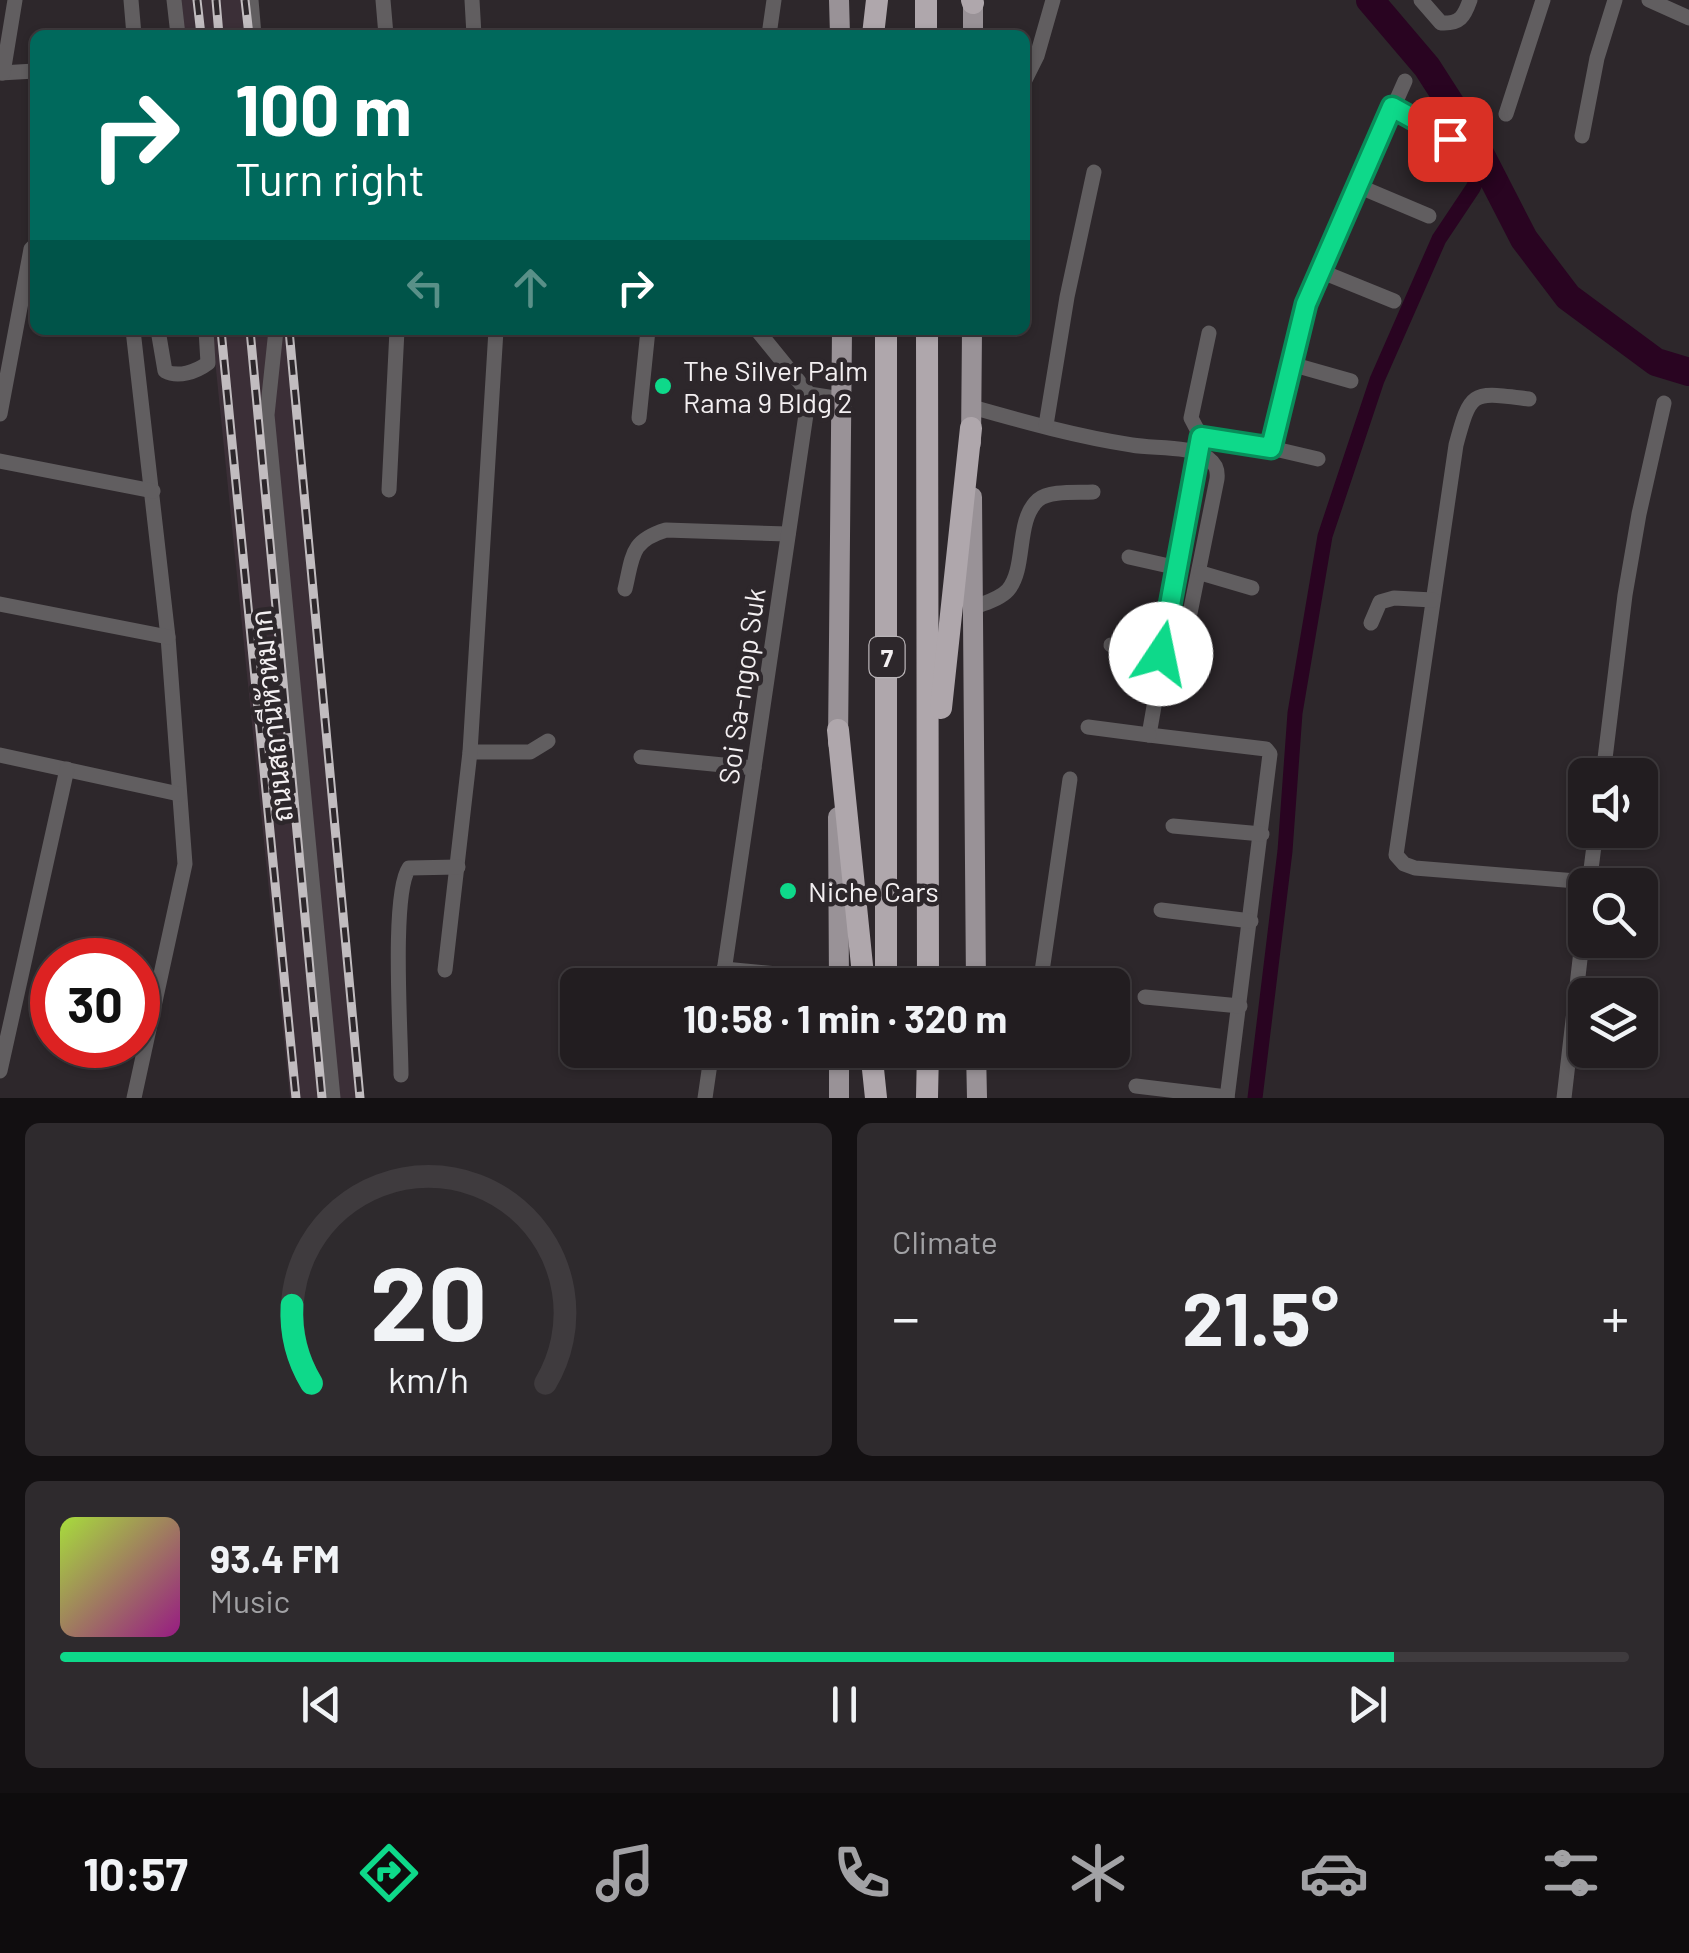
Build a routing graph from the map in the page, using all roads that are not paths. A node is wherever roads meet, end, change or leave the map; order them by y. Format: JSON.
{"nodes":[{"id":1,"x":15,"y":0,"type":"edge"},
{"id":2,"x":131,"y":0,"type":"edge"},
{"id":3,"x":174,"y":0,"type":"edge"},
{"id":4,"x":251,"y":0,"type":"edge"},
{"id":5,"x":383,"y":0,"type":"edge"},
{"id":6,"x":472,"y":0,"type":"edge"},
{"id":7,"x":774,"y":0,"type":"edge"},
{"id":8,"x":840,"y":0,"type":"edge"},
{"id":9,"x":879,"y":0,"type":"edge"},
{"id":10,"x":926,"y":0,"type":"edge"},
{"id":11,"x":1053,"y":0,"type":"edge"},
{"id":12,"x":1421,"y":0,"type":"edge"},
{"id":13,"x":1470,"y":0,"type":"edge"},
{"id":14,"x":1543,"y":0,"type":"edge"},
{"id":15,"x":1615,"y":0,"type":"edge"},
{"id":16,"x":1648,"y":0,"type":"edge"},
{"id":17,"x":973,"y":1,"type":"edge"},
{"id":18,"x":1689,"y":18,"type":"edge"},
{"id":19,"x":134,"y":30,"type":"edge"},
{"id":20,"x":177,"y":30,"type":"edge"},
{"id":21,"x":254,"y":30,"type":"edge"},
{"id":22,"x":386,"y":30,"type":"edge"},
{"id":23,"x":474,"y":30,"type":"edge"},
{"id":24,"x":769,"y":30,"type":"edge"},
{"id":25,"x":840,"y":30,"type":"edge"},
{"id":26,"x":873,"y":30,"type":"edge"},
{"id":27,"x":880,"y":30,"type":"edge"},
{"id":28,"x":926,"y":30,"type":"edge"},
{"id":29,"x":973,"y":30,"type":"edge"},
{"id":30,"x":30,"y":70,"type":"edge"},
{"id":31,"x":1030,"y":70,"type":"edge"},
{"id":32,"x":1,"y":73,"type":"edge"},
{"id":33,"x":1405,"y":82,"type":"dead end"},
{"id":34,"x":1392,"y":107,"type":"junction"},
{"id":35,"x":1506,"y":114,"type":"dead end"},
{"id":36,"x":1582,"y":136,"type":"dead end"},
{"id":37,"x":1450,"y":139,"type":"dead end"},
{"id":38,"x":1094,"y":172,"type":"dead end"},
{"id":39,"x":1358,"y":186,"type":"junction"},
{"id":40,"x":1429,"y":216,"type":"dead end"},
{"id":41,"x":30,"y":262,"type":"edge"},
{"id":42,"x":1320,"y":271,"type":"junction"},
{"id":43,"x":1394,"y":301,"type":"dead end"},
{"id":44,"x":1209,"y":333,"type":"dead end"},
{"id":45,"x":135,"y":335,"type":"edge"},
{"id":46,"x":158,"y":335,"type":"edge"},
{"id":47,"x":206,"y":335,"type":"edge"},
{"id":48,"x":275,"y":335,"type":"edge"},
{"id":49,"x":397,"y":335,"type":"edge"},
{"id":50,"x":496,"y":335,"type":"edge"},
{"id":51,"x":648,"y":335,"type":"edge"},
{"id":52,"x":762,"y":335,"type":"edge"},
{"id":53,"x":842,"y":335,"type":"edge"},
{"id":54,"x":886,"y":335,"type":"edge"},
{"id":55,"x":928,"y":335,"type":"edge"},
{"id":56,"x":972,"y":335,"type":"edge"},
{"id":57,"x":1292,"y":364,"type":"junction"},
{"id":58,"x":1351,"y":381,"type":"dead end"},
{"id":59,"x":809,"y":394,"type":"junction"},
{"id":60,"x":841,"y":399,"type":"junction"},
{"id":61,"x":1528,"y":399,"type":"dead end"},
{"id":62,"x":1664,"y":403,"type":"dead end"},
{"id":63,"x":0,"y":414,"type":"edge"},
{"id":64,"x":640,"y":418,"type":"dead end"},
{"id":65,"x":972,"y":418,"type":"junction"},
{"id":66,"x":1046,"y":425,"type":"junction"},
{"id":67,"x":1199,"y":445,"type":"junction"},
{"id":68,"x":1271,"y":448,"type":"junction"},
{"id":69,"x":1318,"y":460,"type":"dead end"},
{"id":70,"x":0,"y":462,"type":"edge"},
{"id":71,"x":389,"y":490,"type":"dead end"},
{"id":72,"x":152,"y":491,"type":"junction"},
{"id":73,"x":1092,"y":492,"type":"dead end"},
{"id":74,"x":788,"y":534,"type":"junction"},
{"id":75,"x":1128,"y":557,"type":"dead end"},
{"id":76,"x":1178,"y":568,"type":"junction"},
{"id":77,"x":1201,"y":573,"type":"junction"},
{"id":78,"x":1252,"y":588,"type":"dead end"},
{"id":79,"x":625,"y":589,"type":"dead end"},
{"id":80,"x":1432,"y":600,"type":"junction"},
{"id":81,"x":0,"y":604,"type":"edge"},
{"id":82,"x":973,"y":608,"type":"junction"},
{"id":83,"x":1371,"y":623,"type":"dead end"},
{"id":84,"x":168,"y":636,"type":"junction"},
{"id":85,"x":1184,"y":643,"type":"dead end"},
{"id":86,"x":1111,"y":645,"type":"dead end"},
{"id":87,"x":1161,"y":654,"type":"junction"},
{"id":88,"x":1088,"y":727,"type":"dead end"},
{"id":89,"x":838,"y":730,"type":"junction"},
{"id":90,"x":1149,"y":735,"type":"junction"},
{"id":91,"x":548,"y":740,"type":"dead end"},
{"id":92,"x":470,"y":752,"type":"junction"},
{"id":93,"x":0,"y":755,"type":"edge"},
{"id":94,"x":641,"y":758,"type":"dead end"},
{"id":95,"x":1605,"y":758,"type":"edge"},
{"id":96,"x":66,"y":768,"type":"junction"},
{"id":97,"x":754,"y":768,"type":"junction"},
{"id":98,"x":1070,"y":780,"type":"dead end"},
{"id":99,"x":179,"y":794,"type":"junction"},
{"id":100,"x":930,"y":808,"type":"junction"},
{"id":101,"x":1173,"y":826,"type":"dead end"},
{"id":102,"x":1262,"y":834,"type":"junction"},
{"id":103,"x":458,"y":867,"type":"junction"},
{"id":104,"x":1568,"y":882,"type":"edge"},
{"id":105,"x":1160,"y":910,"type":"dead end"},
{"id":106,"x":1252,"y":921,"type":"junction"},
{"id":107,"x":1580,"y":958,"type":"edge"},
{"id":108,"x":724,"y":968,"type":"edge"},
{"id":109,"x":838,"y":968,"type":"edge"},
{"id":110,"x":862,"y":968,"type":"edge"},
{"id":111,"x":886,"y":968,"type":"edge"},
{"id":112,"x":928,"y":968,"type":"edge"},
{"id":113,"x":976,"y":968,"type":"edge"},
{"id":114,"x":1042,"y":968,"type":"edge"},
{"id":115,"x":445,"y":970,"type":"dead end"},
{"id":116,"x":1146,"y":996,"type":"dead end"},
{"id":117,"x":1240,"y":1006,"type":"junction"},
{"id":118,"x":709,"y":1068,"type":"edge"},
{"id":119,"x":839,"y":1068,"type":"edge"},
{"id":120,"x":873,"y":1068,"type":"edge"},
{"id":121,"x":886,"y":1068,"type":"edge"},
{"id":122,"x":928,"y":1068,"type":"edge"},
{"id":123,"x":976,"y":1068,"type":"edge"},
{"id":124,"x":0,"y":1072,"type":"edge"},
{"id":125,"x":401,"y":1075,"type":"dead end"},
{"id":126,"x":1136,"y":1086,"type":"dead end"},
{"id":127,"x":134,"y":1098,"type":"edge"},
{"id":128,"x":334,"y":1098,"type":"edge"},
{"id":129,"x":705,"y":1098,"type":"edge"},
{"id":130,"x":839,"y":1098,"type":"edge"},
{"id":131,"x":876,"y":1098,"type":"edge"},
{"id":132,"x":885,"y":1098,"type":"edge"},
{"id":133,"x":927,"y":1098,"type":"edge"},
{"id":134,"x":977,"y":1098,"type":"edge"},
{"id":135,"x":1227,"y":1098,"type":"edge"},
{"id":136,"x":1564,"y":1098,"type":"edge"}],
"edges":[{"from":1,"to":32,"type":"street"},
{"from":2,"to":19,"type":"street"},
{"from":3,"to":20,"type":"street"},
{"from":4,"to":21,"type":"street"},
{"from":5,"to":22,"type":"street"},
{"from":6,"to":23,"type":"street"},
{"from":7,"to":24,"type":"street"},
{"from":8,"to":25,"type":"main road"},
{"from":9,"to":26,"type":"highway"},
{"from":9,"to":27,"type":"highway"},
{"from":10,"to":28,"type":"highway"},
{"from":11,"to":31,"type":"street"},
{"from":12,"to":13,"type":"street"},
{"from":14,"to":35,"type":"street"},
{"from":15,"to":36,"type":"street"},
{"from":16,"to":18,"type":"street"},
{"from":17,"to":29,"type":"main road"},
{"from":30,"to":32,"type":"street"},
{"from":33,"to":34,"type":"street"},
{"from":34,"to":37,"type":"street"},
{"from":34,"to":39,"type":"street"},
{"from":38,"to":66,"type":"street"},
{"from":39,"to":40,"type":"street"},
{"from":39,"to":42,"type":"street"},
{"from":41,"to":63,"type":"street"},
{"from":42,"to":43,"type":"street"},
{"from":42,"to":57,"type":"street"},
{"from":44,"to":67,"type":"street"},
{"from":45,"to":72,"type":"street"},
{"from":46,"to":47,"type":"street"},
{"from":48,"to":128,"type":"street","name":"ถนนสถานีหัวหมาก"},
{"from":49,"to":71,"type":"street"},
{"from":50,"to":92,"type":"street"},
{"from":51,"to":64,"type":"street"},
{"from":52,"to":59,"type":"street"},
{"from":53,"to":60,"type":"main road"},
{"from":54,"to":111,"type":"highway","number":"7"},
{"from":55,"to":100,"type":"highway","number":"7"},
{"from":56,"to":65,"type":"main road"},
{"from":57,"to":58,"type":"street"},
{"from":57,"to":68,"type":"street"},
{"from":59,"to":60,"type":"street"},
{"from":59,"to":74,"type":"street","name":"Soi Sa-ngop Suk"},
{"from":60,"to":89,"type":"main road"},
{"from":61,"to":80,"type":"street"},
{"from":62,"to":95,"type":"street"},
{"from":65,"to":66,"type":"street"},
{"from":65,"to":82,"type":"main road"},
{"from":65,"to":100,"type":"highway"},
{"from":66,"to":67,"type":"street"},
{"from":67,"to":68,"type":"street"},
{"from":67,"to":76,"type":"street"},
{"from":67,"to":77,"type":"street"},
{"from":68,"to":69,"type":"street"},
{"from":70,"to":72,"type":"street"},
{"from":72,"to":84,"type":"street"},
{"from":73,"to":82,"type":"street"},
{"from":74,"to":79,"type":"street"},
{"from":74,"to":97,"type":"street","name":"Soi Sa-ngop Suk"},
{"from":75,"to":76,"type":"street"},
{"from":76,"to":87,"type":"street"},
{"from":77,"to":78,"type":"street"},
{"from":77,"to":85,"type":"street"},
{"from":80,"to":83,"type":"street"},
{"from":80,"to":104,"type":"street"},
{"from":81,"to":84,"type":"street"},
{"from":82,"to":113,"type":"main road"},
{"from":84,"to":99,"type":"street"},
{"from":86,"to":87,"type":"street"},
{"from":87,"to":90,"type":"street"},
{"from":88,"to":90,"type":"street"},
{"from":89,"to":109,"type":"main road"},
{"from":89,"to":110,"type":"highway"},
{"from":90,"to":102,"type":"street"},
{"from":91,"to":92,"type":"street"},
{"from":92,"to":103,"type":"street"},
{"from":93,"to":96,"type":"street"},
{"from":94,"to":97,"type":"street"},
{"from":96,"to":99,"type":"street"},
{"from":96,"to":124,"type":"street"},
{"from":97,"to":108,"type":"street","name":"Soi Sa-ngop Suk"},
{"from":98,"to":114,"type":"street"},
{"from":99,"to":127,"type":"street"},
{"from":100,"to":112,"type":"highway","number":"7"},
{"from":101,"to":102,"type":"street"},
{"from":102,"to":106,"type":"street"},
{"from":103,"to":115,"type":"street"},
{"from":103,"to":125,"type":"street"},
{"from":105,"to":106,"type":"street"},
{"from":106,"to":117,"type":"street"},
{"from":107,"to":136,"type":"street"},
{"from":116,"to":117,"type":"street"},
{"from":117,"to":135,"type":"street"},
{"from":118,"to":129,"type":"street"},
{"from":119,"to":130,"type":"main road"},
{"from":120,"to":131,"type":"highway"},
{"from":121,"to":132,"type":"highway"},
{"from":122,"to":133,"type":"highway"},
{"from":123,"to":134,"type":"main road"},
{"from":126,"to":135,"type":"street"}]}
